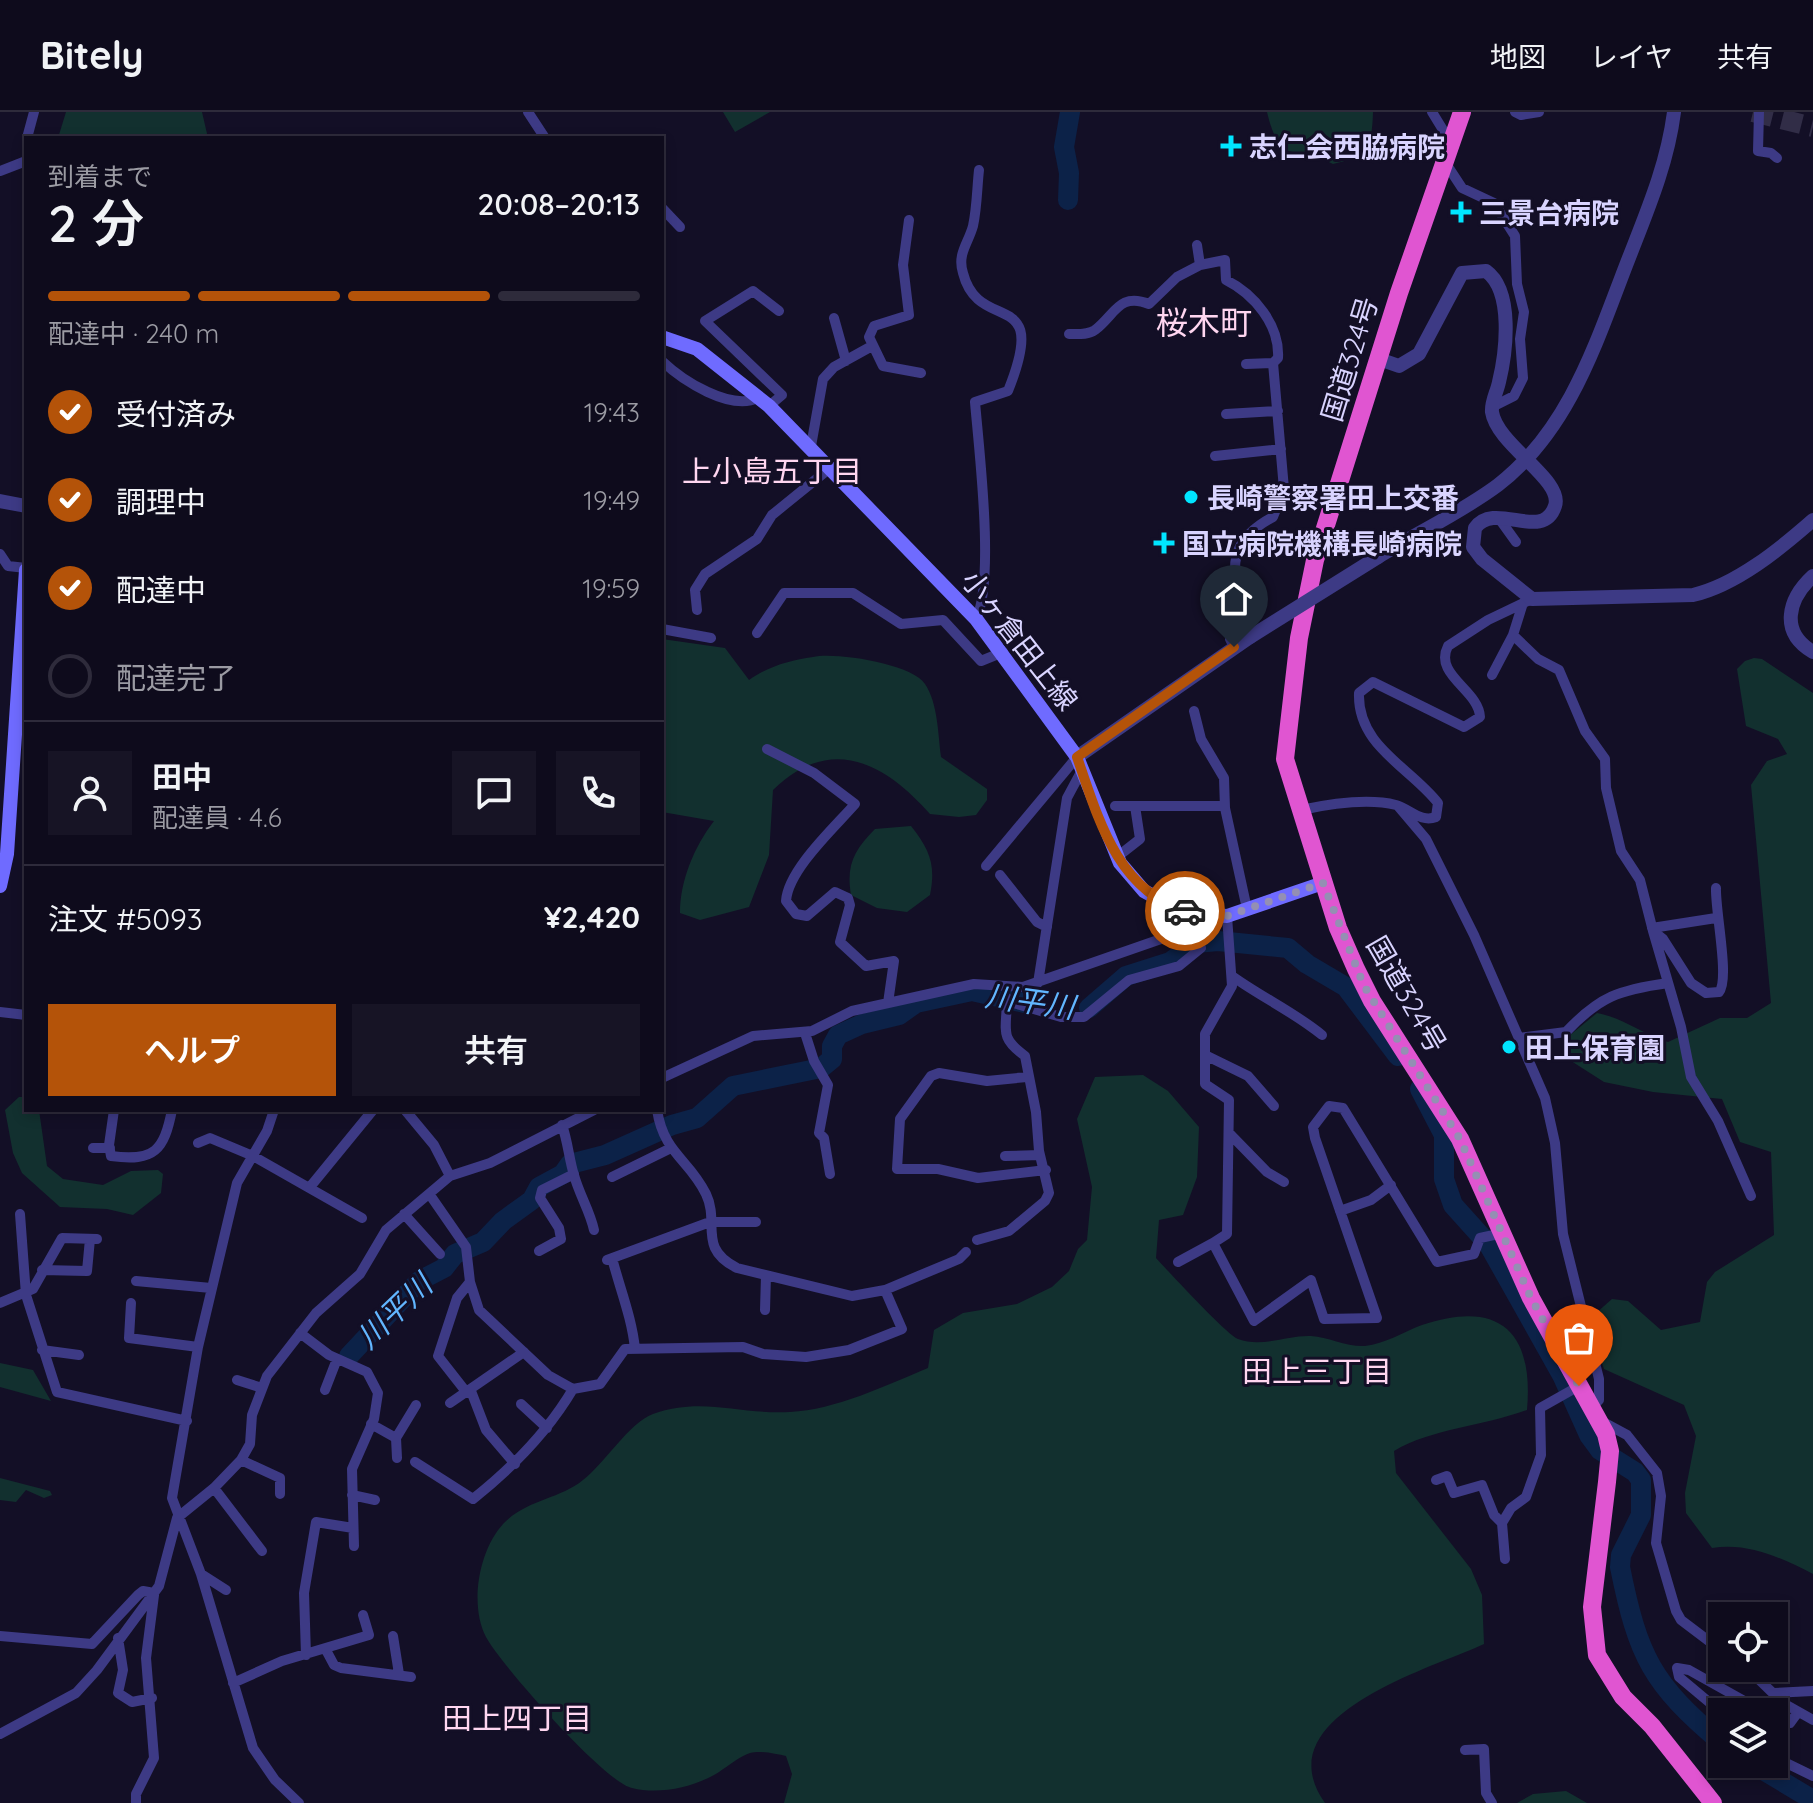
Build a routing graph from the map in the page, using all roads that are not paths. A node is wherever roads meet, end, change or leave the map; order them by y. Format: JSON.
{"nodes":[{"id":1,"x":34,"y":112,"type":"edge"},
{"id":2,"x":528,"y":112,"type":"edge"},
{"id":3,"x":1432,"y":112,"type":"edge"},
{"id":4,"x":1462,"y":112,"type":"edge"},
{"id":5,"x":1515,"y":112,"type":"edge"},
{"id":6,"x":1539,"y":112,"type":"edge"},
{"id":7,"x":1674,"y":112,"type":"edge"},
{"id":8,"x":1759,"y":112,"type":"edge"},
{"id":9,"x":28,"y":136,"type":"edge"},
{"id":10,"x":544,"y":136,"type":"edge"},
{"id":11,"x":1451,"y":143,"type":"junction"},
{"id":12,"x":1777,"y":158,"type":"dead end"},
{"id":13,"x":24,"y":162,"type":"edge"},
{"id":14,"x":1444,"y":162,"type":"junction"},
{"id":15,"x":979,"y":170,"type":"dead end"},
{"id":16,"x":0,"y":171,"type":"edge"},
{"id":17,"x":664,"y":210,"type":"edge"},
{"id":18,"x":909,"y":220,"type":"dead end"},
{"id":19,"x":680,"y":227,"type":"dead end"},
{"id":20,"x":1197,"y":245,"type":"dead end"},
{"id":21,"x":1200,"y":265,"type":"junction"},
{"id":22,"x":779,"y":311,"type":"dead end"},
{"id":23,"x":834,"y":318,"type":"dead end"},
{"id":24,"x":1069,"y":334,"type":"dead end"},
{"id":25,"x":664,"y":338,"type":"edge"},
{"id":26,"x":872,"y":346,"type":"junction"},
{"id":27,"x":1379,"y":359,"type":"junction"},
{"id":28,"x":846,"y":361,"type":"junction"},
{"id":29,"x":664,"y":362,"type":"edge"},
{"id":30,"x":1273,"y":363,"type":"junction"},
{"id":31,"x":1246,"y":364,"type":"dead end"},
{"id":32,"x":921,"y":373,"type":"dead end"},
{"id":33,"x":763,"y":402,"type":"junction"},
{"id":34,"x":1492,"y":407,"type":"junction"},
{"id":35,"x":1278,"y":411,"type":"junction"},
{"id":36,"x":1226,"y":414,"type":"dead end"},
{"id":37,"x":811,"y":446,"type":"junction"},
{"id":38,"x":1281,"y":449,"type":"junction"},
{"id":39,"x":1215,"y":456,"type":"dead end"},
{"id":40,"x":1524,"y":459,"type":"junction"},
{"id":41,"x":830,"y":468,"type":"junction"},
{"id":42,"x":0,"y":501,"type":"edge"},
{"id":43,"x":24,"y":506,"type":"edge"},
{"id":44,"x":1496,"y":516,"type":"junction"},
{"id":45,"x":1813,"y":520,"type":"edge"},
{"id":46,"x":1516,"y":542,"type":"dead end"},
{"id":47,"x":0,"y":554,"type":"edge"},
{"id":48,"x":24,"y":569,"type":"edge"},
{"id":49,"x":1813,"y":576,"type":"edge"},
{"id":50,"x":1527,"y":601,"type":"junction"},
{"id":51,"x":697,"y":610,"type":"dead end"},
{"id":52,"x":976,"y":619,"type":"junction"},
{"id":53,"x":24,"y":621,"type":"edge"},
{"id":54,"x":664,"y":629,"type":"edge"},
{"id":55,"x":757,"y":633,"type":"dead end"},
{"id":56,"x":1513,"y":635,"type":"junction"},
{"id":57,"x":711,"y":638,"type":"dead end"},
{"id":58,"x":1234,"y":647,"type":"junction"},
{"id":59,"x":1003,"y":652,"type":"junction"},
{"id":60,"x":1813,"y":652,"type":"edge"},
{"id":61,"x":1492,"y":675,"type":"dead end"},
{"id":62,"x":1194,"y":711,"type":"dead end"},
{"id":63,"x":767,"y":749,"type":"dead end"},
{"id":64,"x":1079,"y":764,"type":"junction"},
{"id":65,"x":1115,"y":806,"type":"dead end"},
{"id":66,"x":1135,"y":806,"type":"junction"},
{"id":67,"x":1225,"y":806,"type":"junction"},
{"id":68,"x":1398,"y":806,"type":"junction"},
{"id":69,"x":1301,"y":810,"type":"junction"},
{"id":70,"x":1117,"y":857,"type":"junction"},
{"id":71,"x":986,"y":866,"type":"dead end"},
{"id":72,"x":1000,"y":875,"type":"dead end"},
{"id":73,"x":1323,"y":883,"type":"junction"},
{"id":74,"x":0,"y":886,"type":"edge"},
{"id":75,"x":1716,"y":888,"type":"dead end"},
{"id":76,"x":1247,"y":909,"type":"junction"},
{"id":77,"x":1227,"y":916,"type":"junction"},
{"id":78,"x":1716,"y":918,"type":"junction"},
{"id":79,"x":1196,"y":926,"type":"junction"},
{"id":80,"x":1047,"y":927,"type":"junction"},
{"id":81,"x":1653,"y":929,"type":"junction"},
{"id":82,"x":1232,"y":976,"type":"junction"},
{"id":83,"x":1038,"y":983,"type":"junction"},
{"id":84,"x":1668,"y":983,"type":"junction"},
{"id":85,"x":1009,"y":989,"type":"junction"},
{"id":86,"x":1007,"y":1001,"type":"junction"},
{"id":87,"x":888,"y":1003,"type":"junction"},
{"id":88,"x":0,"y":1012,"type":"edge"},
{"id":89,"x":24,"y":1015,"type":"edge"},
{"id":90,"x":805,"y":1033,"type":"junction"},
{"id":91,"x":1322,"y":1035,"type":"dead end"},
{"id":92,"x":1519,"y":1038,"type":"junction"},
{"id":93,"x":1205,"y":1055,"type":"junction"},
{"id":94,"x":664,"y":1077,"type":"edge"},
{"id":95,"x":1027,"y":1077,"type":"junction"},
{"id":96,"x":1274,"y":1106,"type":"dead end"},
{"id":97,"x":114,"y":1112,"type":"edge"},
{"id":98,"x":172,"y":1112,"type":"edge"},
{"id":99,"x":273,"y":1112,"type":"edge"},
{"id":100,"x":371,"y":1112,"type":"edge"},
{"id":101,"x":407,"y":1112,"type":"edge"},
{"id":102,"x":590,"y":1112,"type":"edge"},
{"id":103,"x":657,"y":1112,"type":"edge"},
{"id":104,"x":562,"y":1125,"type":"junction"},
{"id":105,"x":1229,"y":1133,"type":"junction"},
{"id":106,"x":198,"y":1143,"type":"dead end"},
{"id":107,"x":93,"y":1148,"type":"dead end"},
{"id":108,"x":110,"y":1148,"type":"junction"},
{"id":109,"x":669,"y":1149,"type":"junction"},
{"id":110,"x":1040,"y":1155,"type":"junction"},
{"id":111,"x":253,"y":1156,"type":"junction"},
{"id":112,"x":1005,"y":1156,"type":"dead end"},
{"id":113,"x":573,"y":1166,"type":"junction"},
{"id":114,"x":1046,"y":1170,"type":"junction"},
{"id":115,"x":830,"y":1174,"type":"dead end"},
{"id":116,"x":450,"y":1176,"type":"junction"},
{"id":117,"x":612,"y":1177,"type":"dead end"},
{"id":118,"x":1284,"y":1182,"type":"dead end"},
{"id":119,"x":1391,"y":1185,"type":"junction"},
{"id":120,"x":310,"y":1187,"type":"junction"},
{"id":121,"x":430,"y":1195,"type":"junction"},
{"id":122,"x":1751,"y":1196,"type":"dead end"},
{"id":123,"x":1340,"y":1211,"type":"junction"},
{"id":124,"x":20,"y":1214,"type":"dead end"},
{"id":125,"x":404,"y":1214,"type":"junction"},
{"id":126,"x":362,"y":1218,"type":"dead end"},
{"id":127,"x":710,"y":1222,"type":"junction"},
{"id":128,"x":756,"y":1222,"type":"dead end"},
{"id":129,"x":594,"y":1230,"type":"dead end"},
{"id":130,"x":1503,"y":1233,"type":"junction"},
{"id":131,"x":977,"y":1240,"type":"dead end"},
{"id":132,"x":1213,"y":1243,"type":"junction"},
{"id":133,"x":539,"y":1251,"type":"dead end"},
{"id":134,"x":966,"y":1252,"type":"dead end"},
{"id":135,"x":424,"y":1255,"type":"dead end"},
{"id":136,"x":1178,"y":1262,"type":"dead end"},
{"id":137,"x":42,"y":1270,"type":"junction"},
{"id":138,"x":766,"y":1275,"type":"junction"},
{"id":139,"x":136,"y":1281,"type":"dead end"},
{"id":140,"x":470,"y":1282,"type":"junction"},
{"id":141,"x":211,"y":1288,"type":"junction"},
{"id":142,"x":885,"y":1290,"type":"junction"},
{"id":143,"x":26,"y":1295,"type":"junction"},
{"id":144,"x":0,"y":1303,"type":"edge"},
{"id":145,"x":131,"y":1303,"type":"dead end"},
{"id":146,"x":765,"y":1310,"type":"dead end"},
{"id":147,"x":300,"y":1333,"type":"junction"},
{"id":148,"x":198,"y":1347,"type":"junction"},
{"id":149,"x":635,"y":1349,"type":"junction"},
{"id":150,"x":42,"y":1350,"type":"junction"},
{"id":151,"x":524,"y":1352,"type":"junction"},
{"id":152,"x":79,"y":1355,"type":"dead end"},
{"id":153,"x":337,"y":1359,"type":"junction"},
{"id":154,"x":237,"y":1380,"type":"dead end"},
{"id":155,"x":1579,"y":1386,"type":"junction"},
{"id":156,"x":262,"y":1388,"type":"junction"},
{"id":157,"x":573,"y":1389,"type":"junction"},
{"id":158,"x":325,"y":1390,"type":"dead end"},
{"id":159,"x":469,"y":1392,"type":"junction"},
{"id":160,"x":450,"y":1403,"type":"dead end"},
{"id":161,"x":521,"y":1404,"type":"dead end"},
{"id":162,"x":416,"y":1405,"type":"dead end"},
{"id":163,"x":1596,"y":1413,"type":"junction"},
{"id":164,"x":187,"y":1421,"type":"junction"},
{"id":165,"x":371,"y":1424,"type":"junction"},
{"id":166,"x":547,"y":1428,"type":"junction"},
{"id":167,"x":396,"y":1438,"type":"junction"},
{"id":168,"x":397,"y":1458,"type":"dead end"},
{"id":169,"x":241,"y":1460,"type":"junction"},
{"id":170,"x":415,"y":1462,"type":"dead end"},
{"id":171,"x":515,"y":1464,"type":"junction"},
{"id":172,"x":1436,"y":1480,"type":"dead end"},
{"id":173,"x":214,"y":1488,"type":"junction"},
{"id":174,"x":280,"y":1494,"type":"dead end"},
{"id":175,"x":352,"y":1495,"type":"junction"},
{"id":176,"x":375,"y":1500,"type":"dead end"},
{"id":177,"x":177,"y":1518,"type":"junction"},
{"id":178,"x":1502,"y":1523,"type":"junction"},
{"id":179,"x":353,"y":1528,"type":"junction"},
{"id":180,"x":354,"y":1546,"type":"dead end"},
{"id":181,"x":262,"y":1551,"type":"dead end"},
{"id":182,"x":1505,"y":1559,"type":"dead end"},
{"id":183,"x":201,"y":1574,"type":"junction"},
{"id":184,"x":226,"y":1590,"type":"dead end"},
{"id":185,"x":154,"y":1593,"type":"junction"},
{"id":186,"x":363,"y":1615,"type":"dead end"},
{"id":187,"x":0,"y":1636,"type":"edge"},
{"id":188,"x":393,"y":1636,"type":"dead end"},
{"id":189,"x":118,"y":1638,"type":"junction"},
{"id":190,"x":1708,"y":1640,"type":"edge"},
{"id":191,"x":326,"y":1650,"type":"junction"},
{"id":192,"x":306,"y":1655,"type":"junction"},
{"id":193,"x":399,"y":1674,"type":"junction"},
{"id":194,"x":411,"y":1677,"type":"dead end"},
{"id":195,"x":1762,"y":1682,"type":"edge"},
{"id":196,"x":233,"y":1683,"type":"junction"},
{"id":197,"x":1813,"y":1691,"type":"edge"},
{"id":198,"x":1774,"y":1693,"type":"junction"},
{"id":199,"x":152,"y":1698,"type":"junction"},
{"id":200,"x":1739,"y":1698,"type":"edge"},
{"id":201,"x":1708,"y":1701,"type":"edge"},
{"id":202,"x":1798,"y":1712,"type":"junction"},
{"id":203,"x":1813,"y":1720,"type":"edge"},
{"id":204,"x":1788,"y":1722,"type":"edge"},
{"id":205,"x":0,"y":1734,"type":"edge"},
{"id":206,"x":1465,"y":1750,"type":"dead end"},
{"id":207,"x":1788,"y":1766,"type":"edge"},
{"id":208,"x":1813,"y":1776,"type":"edge"},
{"id":209,"x":1707,"y":1801,"type":"edge"},
{"id":210,"x":136,"y":1803,"type":"edge"},
{"id":211,"x":299,"y":1803,"type":"edge"},
{"id":212,"x":1492,"y":1803,"type":"edge"}],
"edges":[{"from":1,"to":9,"type":"street"},
{"from":2,"to":10,"type":"street"},
{"from":3,"to":11,"type":"street"},
{"from":4,"to":11,"type":"highway","name":"国道324号"},
{"from":5,"to":6,"type":"street"},
{"from":7,"to":40,"type":"street"},
{"from":8,"to":12,"type":"street"},
{"from":11,"to":14,"type":"highway","name":"国道324号"},
{"from":13,"to":16,"type":"street"},
{"from":14,"to":27,"type":"highway","name":"国道324号"},
{"from":14,"to":34,"type":"street"},
{"from":15,"to":52,"type":"street"},
{"from":17,"to":19,"type":"street"},
{"from":18,"to":26,"type":"street"},
{"from":20,"to":21,"type":"street"},
{"from":21,"to":24,"type":"street"},
{"from":21,"to":30,"type":"street"},
{"from":22,"to":33,"type":"street"},
{"from":23,"to":28,"type":"street"},
{"from":25,"to":33,"type":"main road","name":"小ヶ倉田上線"},
{"from":26,"to":28,"type":"street"},
{"from":26,"to":32,"type":"street"},
{"from":27,"to":34,"type":"street"},
{"from":27,"to":69,"type":"highway","name":"国道324号"},
{"from":28,"to":37,"type":"street"},
{"from":29,"to":33,"type":"street"},
{"from":30,"to":31,"type":"street"},
{"from":30,"to":35,"type":"street"},
{"from":33,"to":37,"type":"main road","name":"小ヶ倉田上線"},
{"from":34,"to":40,"type":"street"},
{"from":35,"to":36,"type":"street"},
{"from":35,"to":38,"type":"street"},
{"from":37,"to":41,"type":"main road","name":"小ヶ倉田上線"},
{"from":38,"to":39,"type":"street"},
{"from":38,"to":58,"type":"street"},
{"from":40,"to":44,"type":"street"},
{"from":40,"to":58,"type":"street","bridge":true},
{"from":41,"to":51,"type":"street"},
{"from":41,"to":52,"type":"main road","name":"小ヶ倉田上線"},
{"from":42,"to":43,"type":"street"},
{"from":44,"to":46,"type":"street"},
{"from":44,"to":50,"type":"street"},
{"from":45,"to":50,"type":"street"},
{"from":47,"to":48,"type":"street"},
{"from":49,"to":60,"type":"street"},
{"from":50,"to":56,"type":"street"},
{"from":50,"to":68,"type":"street"},
{"from":52,"to":59,"type":"main road","name":"小ヶ倉田上線"},
{"from":53,"to":74,"type":"main road"},
{"from":54,"to":57,"type":"street"},
{"from":55,"to":59,"type":"street"},
{"from":56,"to":61,"type":"street"},
{"from":56,"to":81,"type":"street"},
{"from":58,"to":64,"type":"street"},
{"from":59,"to":64,"type":"main road","name":"小ヶ倉田上線"},
{"from":62,"to":67,"type":"street"},
{"from":63,"to":87,"type":"street"},
{"from":64,"to":70,"type":"main road","name":"小ヶ倉田上線"},
{"from":64,"to":71,"type":"street"},
{"from":64,"to":80,"type":"street"},
{"from":65,"to":66,"type":"street"},
{"from":66,"to":67,"type":"street"},
{"from":66,"to":70,"type":"street"},
{"from":67,"to":76,"type":"street"},
{"from":68,"to":69,"type":"street"},
{"from":68,"to":92,"type":"street"},
{"from":69,"to":73,"type":"highway","name":"国道324号"},
{"from":70,"to":77,"type":"main road","name":"小ヶ倉田上線"},
{"from":72,"to":80,"type":"street"},
{"from":73,"to":76,"type":"main road","name":"小ヶ倉田上線"},
{"from":73,"to":130,"type":"highway","name":"国道324号"},
{"from":75,"to":78,"type":"street"},
{"from":76,"to":77,"type":"main road","name":"小ヶ倉田上線"},
{"from":77,"to":79,"type":"street"},
{"from":77,"to":82,"type":"street"},
{"from":78,"to":81,"type":"street"},
{"from":78,"to":81,"type":"street"},
{"from":79,"to":83,"type":"street"},
{"from":79,"to":86,"type":"street"},
{"from":80,"to":83,"type":"street"},
{"from":81,"to":84,"type":"street"},
{"from":82,"to":91,"type":"street"},
{"from":82,"to":93,"type":"street"},
{"from":83,"to":85,"type":"street"},
{"from":84,"to":92,"type":"street"},
{"from":84,"to":122,"type":"street"},
{"from":85,"to":86,"type":"street"},
{"from":85,"to":87,"type":"street"},
{"from":86,"to":95,"type":"street"},
{"from":87,"to":90,"type":"street"},
{"from":88,"to":89,"type":"street"},
{"from":90,"to":94,"type":"street"},
{"from":90,"to":115,"type":"street"},
{"from":92,"to":163,"type":"street"},
{"from":93,"to":96,"type":"street"},
{"from":93,"to":105,"type":"street"},
{"from":95,"to":110,"type":"street"},
{"from":95,"to":114,"type":"street"},
{"from":97,"to":108,"type":"street"},
{"from":98,"to":108,"type":"street"},
{"from":99,"to":111,"type":"street"},
{"from":100,"to":120,"type":"street"},
{"from":101,"to":116,"type":"street"},
{"from":102,"to":104,"type":"street"},
{"from":103,"to":109,"type":"street"},
{"from":104,"to":113,"type":"street"},
{"from":104,"to":116,"type":"street"},
{"from":105,"to":118,"type":"street"},
{"from":105,"to":132,"type":"street"},
{"from":106,"to":111,"type":"street"},
{"from":107,"to":108,"type":"street"},
{"from":109,"to":117,"type":"street"},
{"from":109,"to":127,"type":"street"},
{"from":110,"to":112,"type":"street"},
{"from":110,"to":114,"type":"street"},
{"from":111,"to":120,"type":"street"},
{"from":111,"to":141,"type":"street"},
{"from":113,"to":129,"type":"street"},
{"from":113,"to":133,"type":"street"},
{"from":114,"to":131,"type":"street"},
{"from":116,"to":121,"type":"street"},
{"from":119,"to":123,"type":"street"},
{"from":119,"to":123,"type":"street"},
{"from":119,"to":130,"type":"street"},
{"from":120,"to":126,"type":"street"},
{"from":121,"to":125,"type":"street"},
{"from":121,"to":140,"type":"street"},
{"from":123,"to":132,"type":"street"},
{"from":124,"to":143,"type":"street"},
{"from":125,"to":135,"type":"street"},
{"from":125,"to":147,"type":"street"},
{"from":127,"to":128,"type":"street"},
{"from":127,"to":138,"type":"street"},
{"from":127,"to":149,"type":"street"},
{"from":130,"to":155,"type":"highway","name":"国道324号"},
{"from":132,"to":136,"type":"street"},
{"from":134,"to":142,"type":"street"},
{"from":137,"to":137,"type":"street"},
{"from":137,"to":143,"type":"street"},
{"from":138,"to":142,"type":"street"},
{"from":138,"to":146,"type":"street"},
{"from":139,"to":141,"type":"street"},
{"from":140,"to":151,"type":"street"},
{"from":140,"to":159,"type":"street"},
{"from":141,"to":148,"type":"street"},
{"from":142,"to":149,"type":"street"},
{"from":143,"to":144,"type":"street"},
{"from":143,"to":150,"type":"street"},
{"from":145,"to":148,"type":"street"},
{"from":147,"to":153,"type":"street"},
{"from":147,"to":156,"type":"street"},
{"from":148,"to":164,"type":"street"},
{"from":149,"to":157,"type":"street"},
{"from":150,"to":152,"type":"street"},
{"from":150,"to":164,"type":"street"},
{"from":151,"to":157,"type":"street"},
{"from":151,"to":159,"type":"street"},
{"from":153,"to":158,"type":"street"},
{"from":153,"to":165,"type":"street"},
{"from":154,"to":156,"type":"street"},
{"from":155,"to":163,"type":"highway","name":"国道324号"},
{"from":155,"to":178,"type":"street"},
{"from":156,"to":169,"type":"street"},
{"from":157,"to":166,"type":"street"},
{"from":159,"to":160,"type":"street"},
{"from":159,"to":171,"type":"street"},
{"from":161,"to":166,"type":"street"},
{"from":162,"to":167,"type":"street"},
{"from":163,"to":190,"type":"street"},
{"from":163,"to":209,"type":"highway","name":"国道324号"},
{"from":164,"to":177,"type":"street"},
{"from":165,"to":167,"type":"street"},
{"from":165,"to":175,"type":"street"},
{"from":166,"to":171,"type":"street"},
{"from":167,"to":168,"type":"street"},
{"from":169,"to":173,"type":"street"},
{"from":169,"to":174,"type":"street"},
{"from":170,"to":171,"type":"street"},
{"from":172,"to":178,"type":"street"},
{"from":173,"to":177,"type":"street"},
{"from":173,"to":181,"type":"street"},
{"from":175,"to":176,"type":"street"},
{"from":175,"to":179,"type":"street"},
{"from":177,"to":183,"type":"street"},
{"from":177,"to":185,"type":"street"},
{"from":178,"to":182,"type":"street"},
{"from":179,"to":180,"type":"street"},
{"from":179,"to":192,"type":"street"},
{"from":183,"to":184,"type":"street"},
{"from":183,"to":196,"type":"street"},
{"from":185,"to":187,"type":"street"},
{"from":185,"to":189,"type":"street"},
{"from":185,"to":199,"type":"street"},
{"from":186,"to":191,"type":"street"},
{"from":188,"to":193,"type":"street"},
{"from":189,"to":199,"type":"street"},
{"from":189,"to":205,"type":"street"},
{"from":191,"to":192,"type":"street"},
{"from":191,"to":193,"type":"street"},
{"from":192,"to":196,"type":"street"},
{"from":193,"to":194,"type":"street"},
{"from":195,"to":198,"type":"street"},
{"from":196,"to":211,"type":"street"},
{"from":197,"to":198,"type":"street"},
{"from":198,"to":202,"type":"street"},
{"from":199,"to":210,"type":"street"},
{"from":200,"to":201,"type":"street"},
{"from":202,"to":203,"type":"street"},
{"from":202,"to":204,"type":"street"},
{"from":206,"to":212,"type":"street"},
{"from":207,"to":208,"type":"street"}]}
